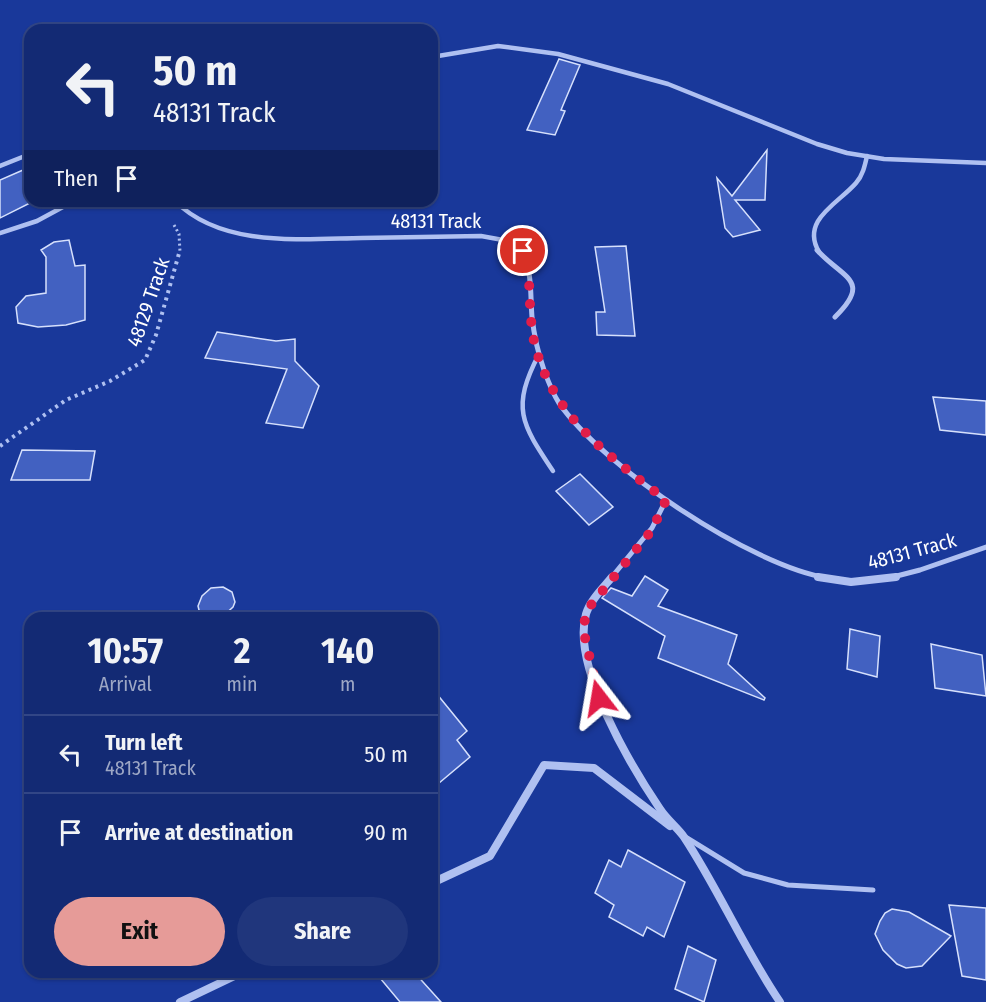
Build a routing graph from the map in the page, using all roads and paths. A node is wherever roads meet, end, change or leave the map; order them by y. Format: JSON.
{"nodes":[{"id":1,"x":438,"y":56,"type":"edge"},
{"id":2,"x":24,"y":156,"type":"edge"},
{"id":3,"x":867,"y":156,"type":"junction"},
{"id":4,"x":986,"y":163,"type":"edge"},
{"id":5,"x":0,"y":166,"type":"edge"},
{"id":6,"x":62,"y":207,"type":"edge"},
{"id":7,"x":182,"y":207,"type":"edge"},
{"id":8,"x":168,"y":216,"type":"dead end"},
{"id":9,"x":0,"y":233,"type":"edge"},
{"id":10,"x":835,"y":317,"type":"dead end"},
{"id":11,"x":539,"y":354,"type":"junction"},
{"id":12,"x":0,"y":446,"type":"edge"},
{"id":13,"x":553,"y":471,"type":"dead end"},
{"id":14,"x":666,"y":500,"type":"junction"},
{"id":15,"x":986,"y":547,"type":"edge"},
{"id":16,"x":682,"y":835,"type":"junction"},
{"id":17,"x":438,"y":880,"type":"edge"},
{"id":18,"x":873,"y":890,"type":"dead end"},
{"id":19,"x":230,"y":978,"type":"edge"},
{"id":20,"x":180,"y":1002,"type":"edge"},
{"id":21,"x":780,"y":1002,"type":"edge"}],
"edges":[{"from":1,"to":3,"type":"street"},
{"from":2,"to":5,"type":"street"},
{"from":3,"to":4,"type":"street"},
{"from":3,"to":10,"type":"street"},
{"from":6,"to":9,"type":"street"},
{"from":7,"to":11,"type":"street","name":"48131 Track"},
{"from":8,"to":12,"type":"path","name":"48129 Track"},
{"from":11,"to":13,"type":"lane"},
{"from":11,"to":14,"type":"street","name":"48131 Track"},
{"from":14,"to":15,"type":"street","name":"48131 Track"},
{"from":14,"to":16,"type":"street"},
{"from":16,"to":17,"type":"street"},
{"from":16,"to":18,"type":"lane"},
{"from":16,"to":21,"type":"street"},
{"from":19,"to":20,"type":"street"}]}
